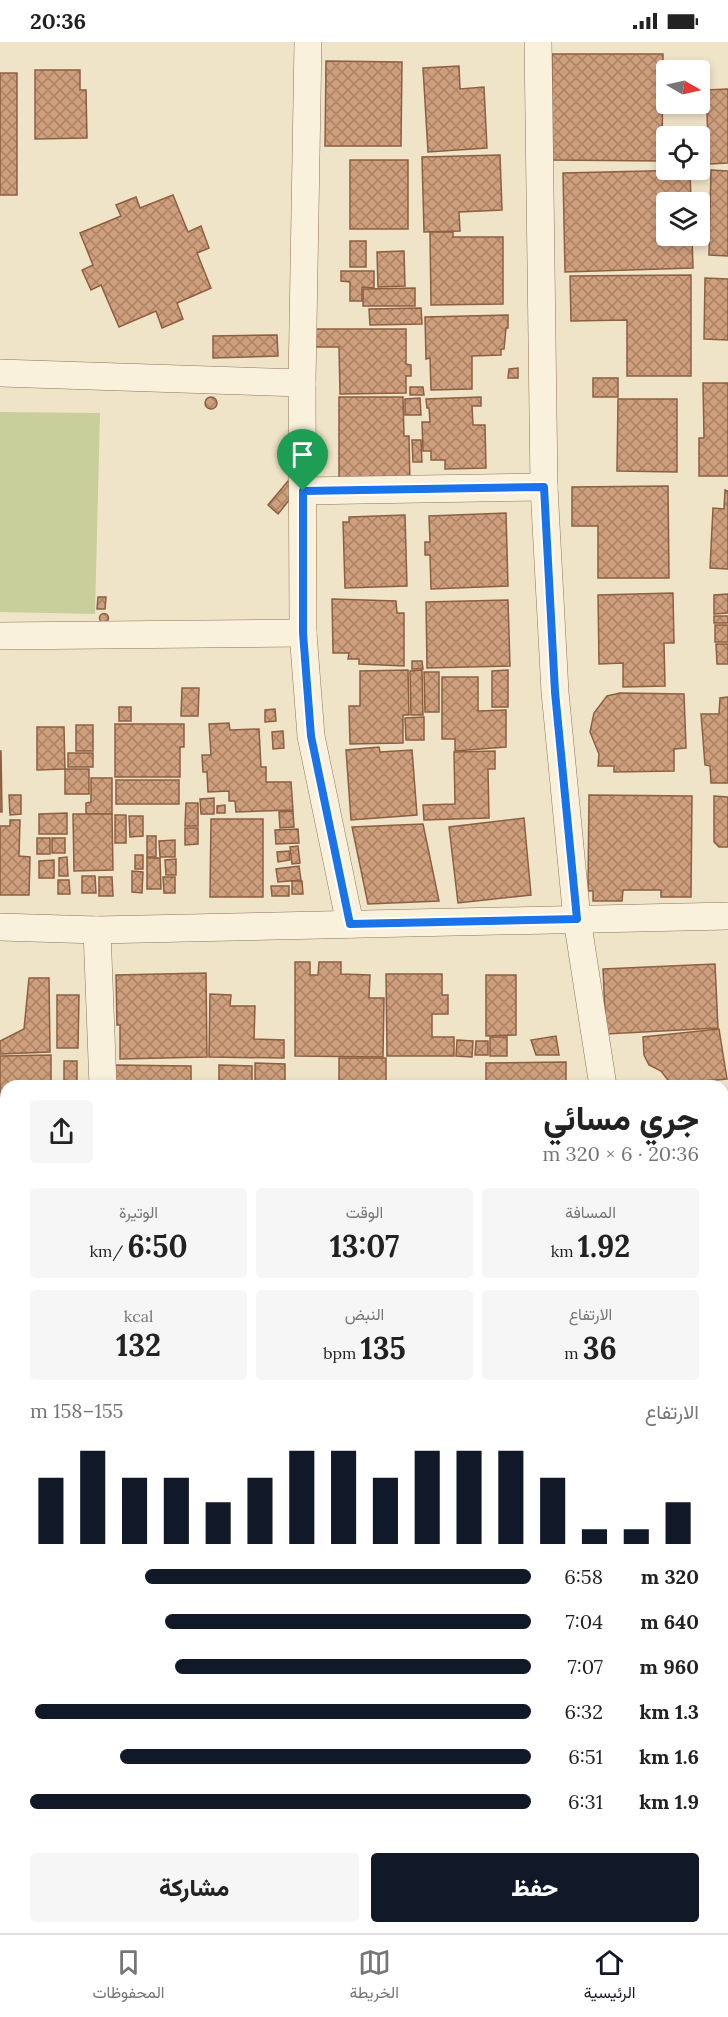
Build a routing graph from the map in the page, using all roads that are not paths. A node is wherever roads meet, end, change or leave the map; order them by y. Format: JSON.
{"nodes":[{"id":1,"x":309,"y":42,"type":"edge"},
{"id":2,"x":538,"y":42,"type":"edge"},
{"id":3,"x":0,"y":373,"type":"edge"},
{"id":4,"x":302,"y":383,"type":"junction"},
{"id":5,"x":544,"y":487,"type":"junction"},
{"id":6,"x":303,"y":491,"type":"junction"},
{"id":7,"x":303,"y":633,"type":"junction"},
{"id":8,"x":0,"y":636,"type":"edge"},
{"id":9,"x":728,"y":916,"type":"edge"},
{"id":10,"x":577,"y":919,"type":"junction"},
{"id":11,"x":350,"y":924,"type":"junction"},
{"id":12,"x":0,"y":927,"type":"edge"},
{"id":13,"x":97,"y":930,"type":"junction"},
{"id":14,"x":103,"y":1080,"type":"edge"},
{"id":15,"x":602,"y":1080,"type":"edge"}],
"edges":[{"from":1,"to":4,"type":"street"},
{"from":2,"to":5,"type":"street"},
{"from":3,"to":4,"type":"street"},
{"from":4,"to":6,"type":"street"},
{"from":5,"to":6,"type":"street"},
{"from":5,"to":10,"type":"street"},
{"from":6,"to":7,"type":"street"},
{"from":7,"to":8,"type":"street"},
{"from":7,"to":11,"type":"street"},
{"from":9,"to":10,"type":"street"},
{"from":10,"to":11,"type":"street"},
{"from":10,"to":15,"type":"street"},
{"from":11,"to":13,"type":"street"},
{"from":12,"to":13,"type":"street"},
{"from":13,"to":14,"type":"street"}]}
